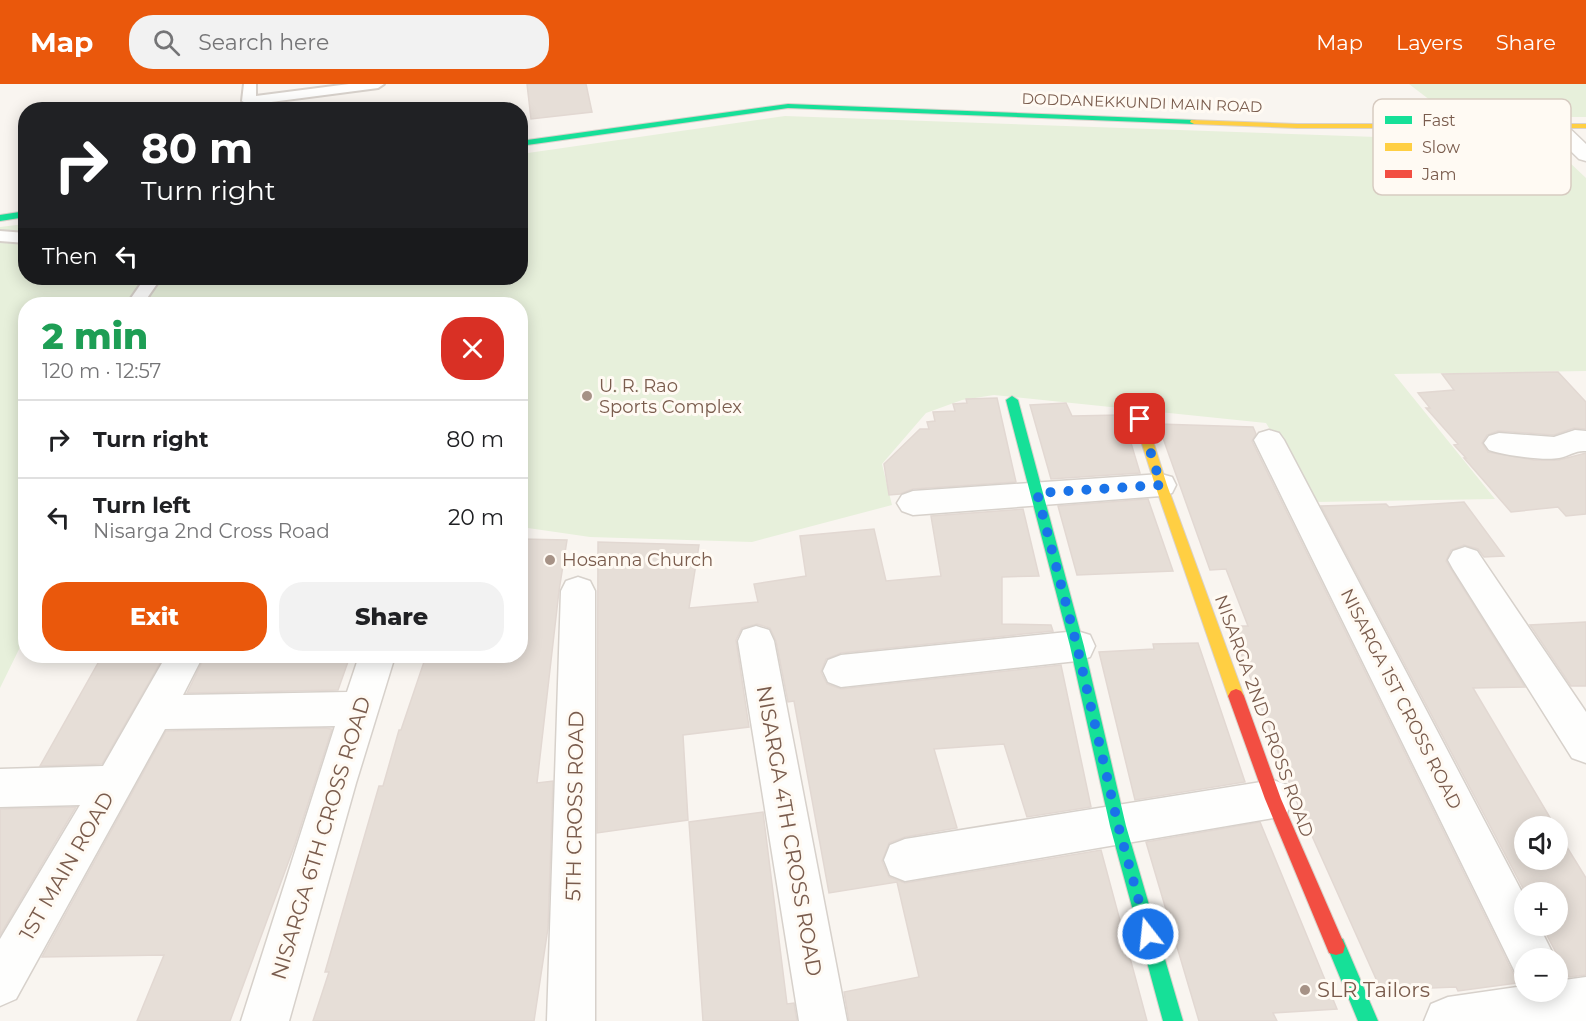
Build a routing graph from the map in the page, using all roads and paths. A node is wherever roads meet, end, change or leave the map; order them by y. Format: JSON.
{"nodes":[{"id":1,"x":250,"y":84,"type":"edge"},
{"id":2,"x":378,"y":84,"type":"edge"},
{"id":3,"x":248,"y":102,"type":"edge"},
{"id":4,"x":267,"y":102,"type":"edge"},
{"id":5,"x":1373,"y":126,"type":"edge"},
{"id":6,"x":1571,"y":140,"type":"edge"},
{"id":7,"x":528,"y":143,"type":"edge"},
{"id":8,"x":1586,"y":154,"type":"edge"},
{"id":9,"x":18,"y":215,"type":"edge"},
{"id":10,"x":0,"y":218,"type":"edge"},
{"id":11,"x":0,"y":236,"type":"edge"},
{"id":12,"x":18,"y":237,"type":"edge"},
{"id":13,"x":1012,"y":400,"type":"dead end"},
{"id":14,"x":1140,"y":419,"type":"dead end"},
{"id":15,"x":1269,"y":440,"type":"dead end"},
{"id":16,"x":1586,"y":441,"type":"edge"},
{"id":17,"x":1499,"y":443,"type":"dead end"},
{"id":18,"x":1161,"y":485,"type":"junction"},
{"id":19,"x":1037,"y":493,"type":"junction"},
{"id":20,"x":913,"y":503,"type":"dead end"},
{"id":21,"x":1465,"y":560,"type":"dead end"},
{"id":22,"x":578,"y":591,"type":"dead end"},
{"id":23,"x":756,"y":641,"type":"dead end"},
{"id":24,"x":1077,"y":646,"type":"junction"},
{"id":25,"x":181,"y":663,"type":"edge"},
{"id":26,"x":375,"y":663,"type":"edge"},
{"id":27,"x":841,"y":670,"type":"dead end"},
{"id":28,"x":360,"y":709,"type":"junction"},
{"id":29,"x":153,"y":712,"type":"junction"},
{"id":30,"x":1586,"y":745,"type":"edge"},
{"id":31,"x":114,"y":785,"type":"junction"},
{"id":32,"x":0,"y":788,"type":"edge"},
{"id":33,"x":1273,"y":799,"type":"junction"},
{"id":34,"x":1118,"y":825,"type":"junction"},
{"id":35,"x":905,"y":860,"type":"dead end"},
{"id":36,"x":1527,"y":948,"type":"edge"},
{"id":37,"x":0,"y":983,"type":"edge"},
{"id":38,"x":1548,"y":1002,"type":"edge"},
{"id":39,"x":265,"y":1021,"type":"edge"},
{"id":40,"x":572,"y":1021,"type":"edge"},
{"id":41,"x":823,"y":1021,"type":"edge"},
{"id":42,"x":1173,"y":1021,"type":"edge"},
{"id":43,"x":1368,"y":1021,"type":"edge"},
{"id":44,"x":1448,"y":1021,"type":"edge"}],
"edges":[{"from":1,"to":3,"type":"lane"},
{"from":2,"to":4,"type":"lane"},
{"from":5,"to":7,"type":"street","name":"DODDANEKKUNDI MAIN ROAD"},
{"from":6,"to":8,"type":"street"},
{"from":9,"to":10,"type":"street"},
{"from":11,"to":12,"type":"lane"},
{"from":13,"to":19,"type":"street"},
{"from":14,"to":18,"type":"street","name":"NISARGA 2ND CROSS ROAD"},
{"from":15,"to":36,"type":"street","name":"NISARGA 1ST CROSS ROAD"},
{"from":16,"to":17,"type":"street"},
{"from":18,"to":19,"type":"street"},
{"from":18,"to":33,"type":"street","name":"NISARGA 2ND CROSS ROAD"},
{"from":19,"to":20,"type":"street"},
{"from":19,"to":24,"type":"street"},
{"from":21,"to":30,"type":"street"},
{"from":22,"to":40,"type":"street","name":"5TH CROSS ROAD"},
{"from":23,"to":41,"type":"street","name":"NISARGA 4TH CROSS ROAD"},
{"from":24,"to":27,"type":"street"},
{"from":24,"to":34,"type":"street"},
{"from":25,"to":29,"type":"street"},
{"from":26,"to":28,"type":"street","name":"NISARGA 6TH CROSS ROAD"},
{"from":28,"to":29,"type":"street"},
{"from":28,"to":39,"type":"street","name":"NISARGA 6TH CROSS ROAD"},
{"from":29,"to":31,"type":"street"},
{"from":31,"to":32,"type":"street","name":"1ST MAIN ROAD"},
{"from":31,"to":37,"type":"street","name":"1ST MAIN ROAD"},
{"from":33,"to":34,"type":"street"},
{"from":33,"to":43,"type":"street","name":"NISARGA 2ND CROSS ROAD"},
{"from":34,"to":35,"type":"street"},
{"from":34,"to":42,"type":"street"},
{"from":38,"to":44,"type":"street"}]}
